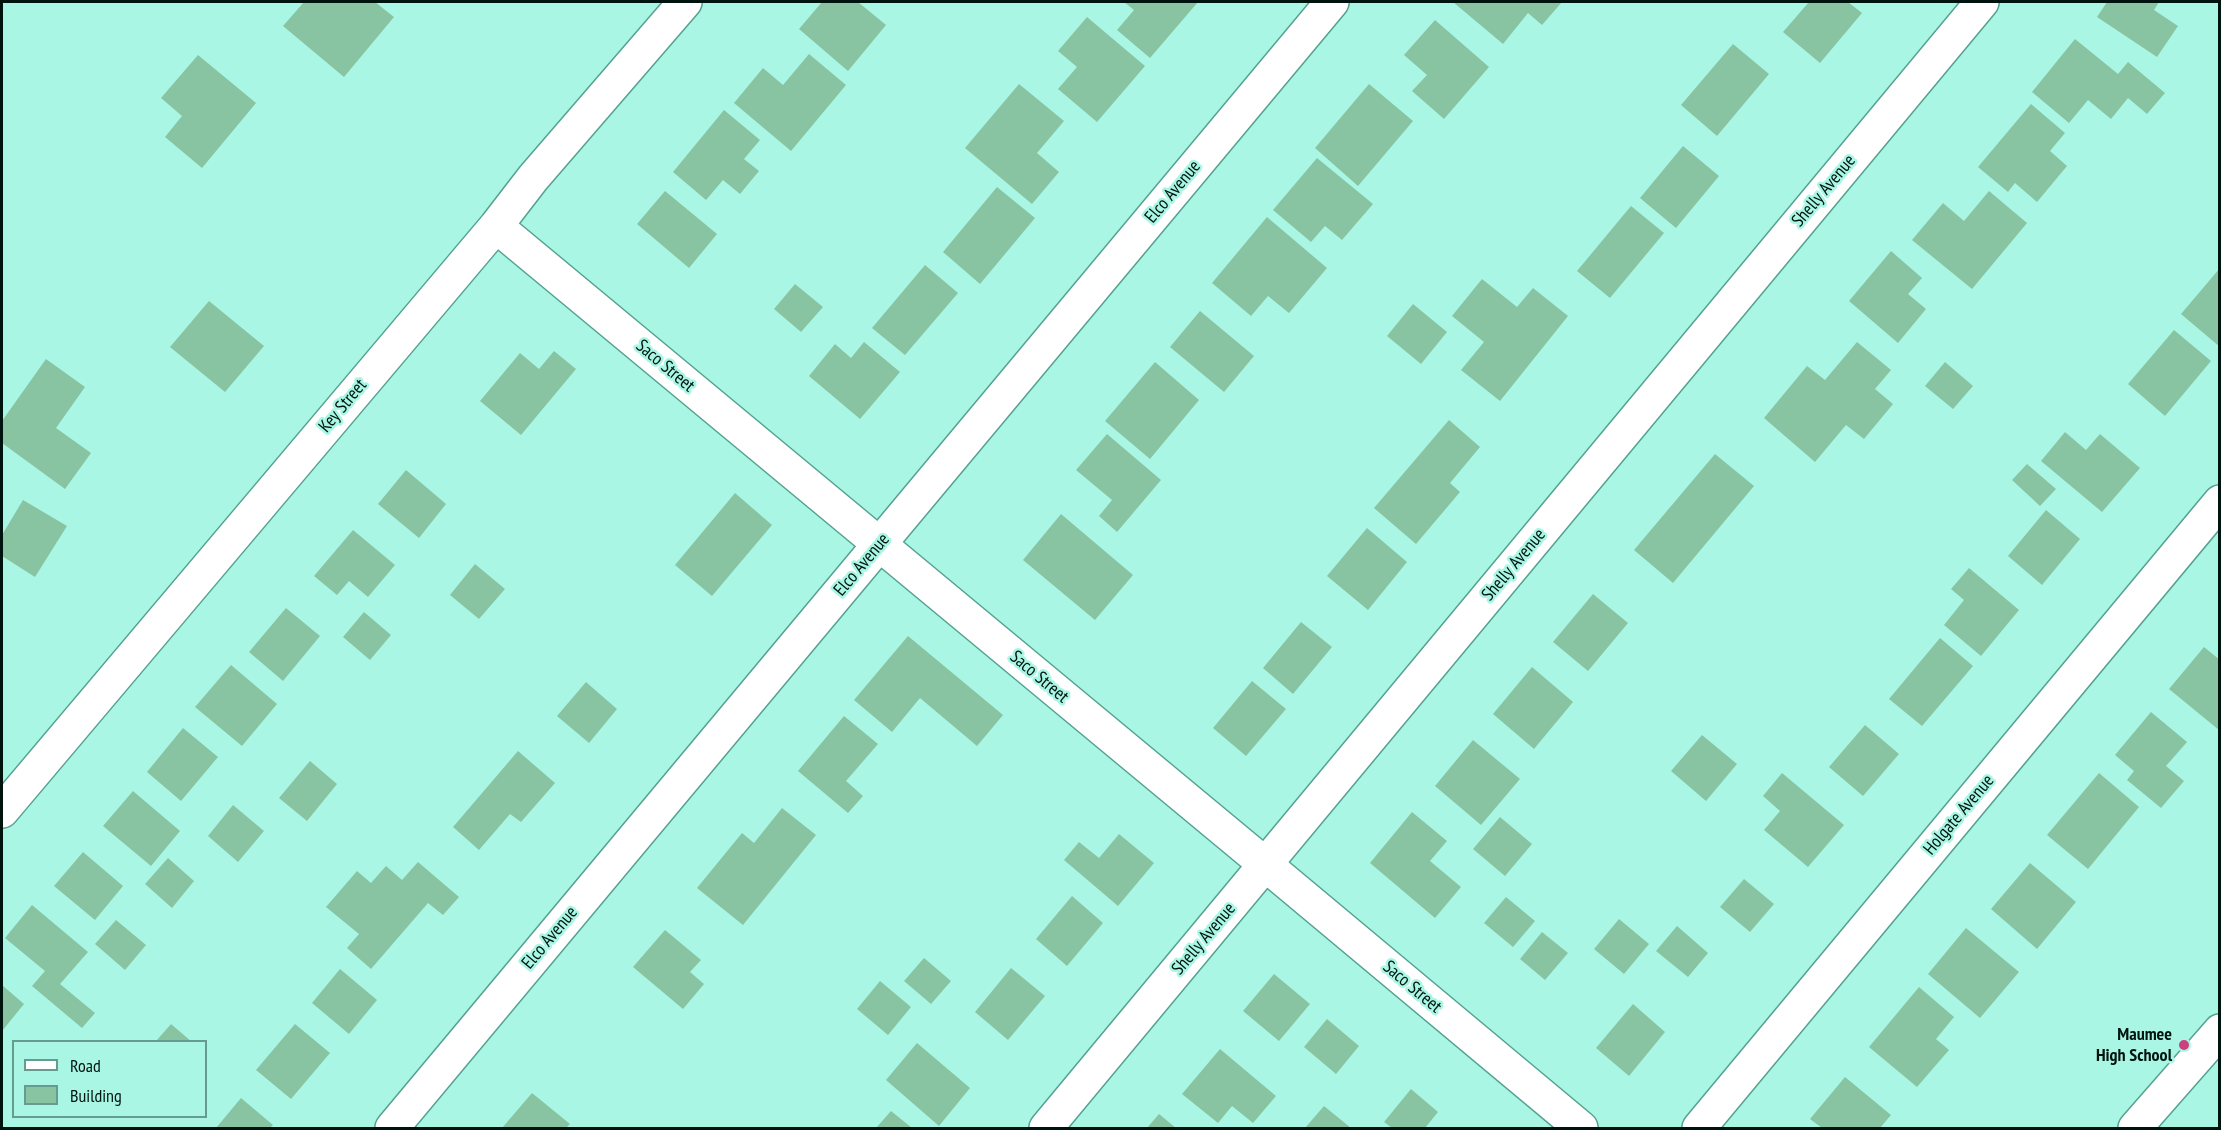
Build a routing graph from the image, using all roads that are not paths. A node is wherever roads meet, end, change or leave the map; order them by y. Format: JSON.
{"nodes":[{"id":1,"x":685,"y":2,"type":"edge"},
{"id":2,"x":1332,"y":2,"type":"edge"},
{"id":3,"x":1982,"y":2,"type":"edge"},
{"id":4,"x":496,"y":226,"type":"junction"},
{"id":5,"x":2220,"y":502,"type":"edge"},
{"id":6,"x":879,"y":545,"type":"junction"},
{"id":7,"x":2,"y":811,"type":"edge"},
{"id":8,"x":1266,"y":864,"type":"junction"},
{"id":9,"x":2220,"y":1030,"type":"edge"},
{"id":10,"x":392,"y":1128,"type":"edge"},
{"id":11,"x":1046,"y":1128,"type":"edge"},
{"id":12,"x":1581,"y":1128,"type":"edge"},
{"id":13,"x":1699,"y":1128,"type":"edge"},
{"id":14,"x":2135,"y":1128,"type":"edge"}],
"edges":[{"from":1,"to":4,"type":"street","name":"Key Street"},
{"from":2,"to":6,"type":"street","name":"Elco Avenue"},
{"from":3,"to":8,"type":"street","name":"Shelly Avenue"},
{"from":4,"to":6,"type":"street","name":"Saco Street"},
{"from":4,"to":7,"type":"street","name":"Key Street"},
{"from":5,"to":13,"type":"street","name":"Holgate Avenue"},
{"from":6,"to":8,"type":"street","name":"Saco Street"},
{"from":6,"to":10,"type":"street","name":"Elco Avenue"},
{"from":8,"to":11,"type":"street","name":"Shelly Avenue"},
{"from":8,"to":12,"type":"street","name":"Saco Street"},
{"from":9,"to":14,"type":"street"}]}
